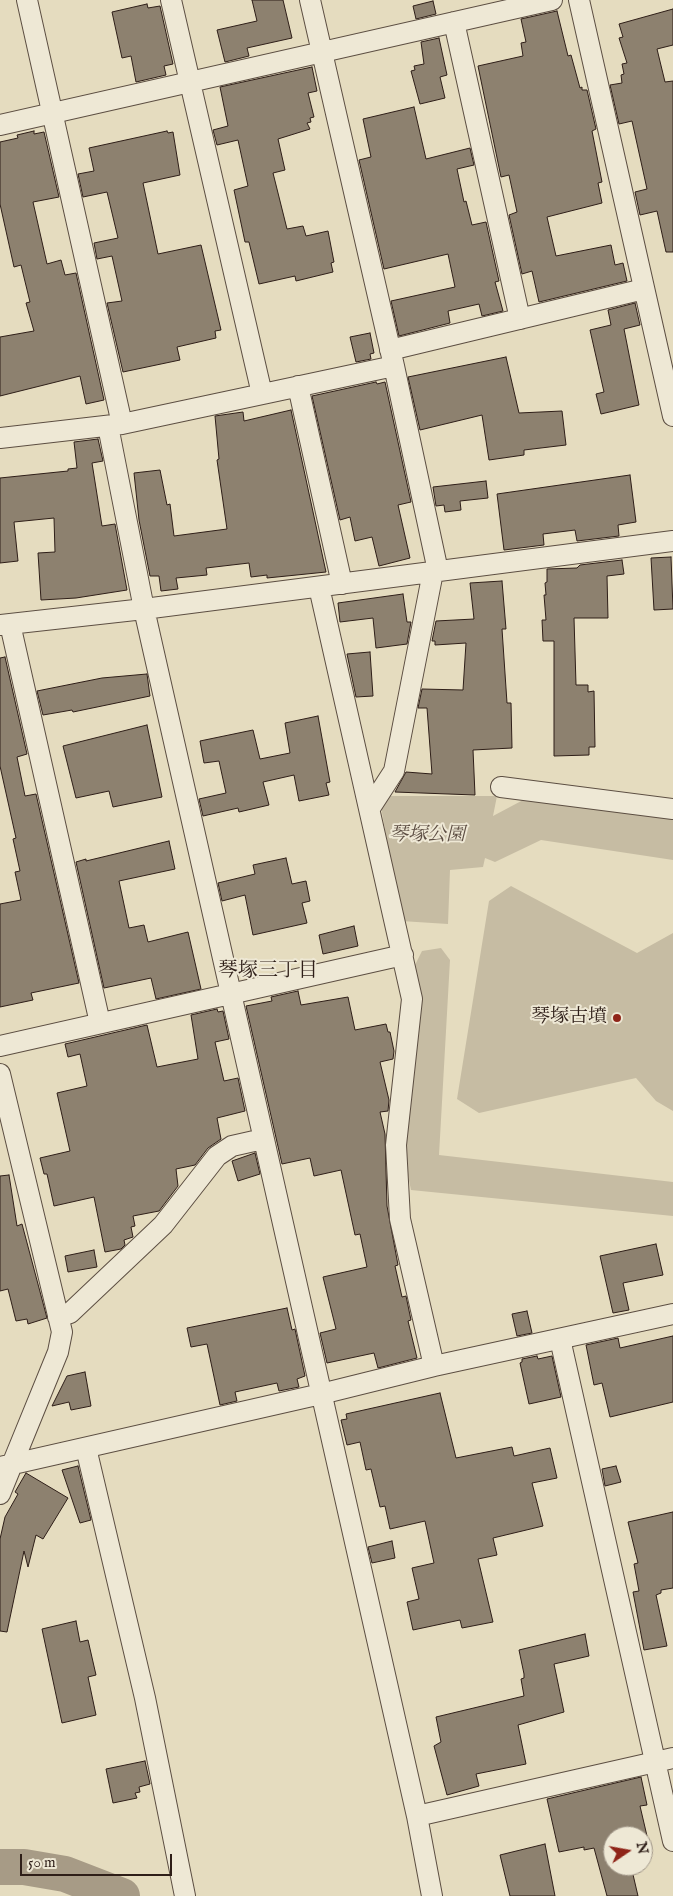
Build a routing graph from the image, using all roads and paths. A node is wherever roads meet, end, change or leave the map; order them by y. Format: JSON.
{"nodes":[{"id":1,"x":27,"y":0,"type":"edge"},
{"id":2,"x":171,"y":0,"type":"edge"},
{"id":3,"x":310,"y":0,"type":"edge"},
{"id":4,"x":552,"y":0,"type":"edge"},
{"id":5,"x":579,"y":0,"type":"edge"},
{"id":6,"x":454,"y":22,"type":"junction"},
{"id":7,"x":322,"y":52,"type":"junction"},
{"id":8,"x":190,"y":82,"type":"junction"},
{"id":9,"x":52,"y":113,"type":"junction"},
{"id":10,"x":0,"y":125,"type":"edge"},
{"id":11,"x":644,"y":289,"type":"junction"},
{"id":12,"x":520,"y":319,"type":"junction"},
{"id":13,"x":392,"y":358,"type":"junction"},
{"id":14,"x":298,"y":386,"type":"junction"},
{"id":15,"x":262,"y":394,"type":"junction"},
{"id":16,"x":673,"y":416,"type":"edge"},
{"id":17,"x":115,"y":425,"type":"junction"},
{"id":18,"x":0,"y":438,"type":"edge"},
{"id":19,"x":673,"y":541,"type":"edge"},
{"id":20,"x":436,"y":572,"type":"junction"},
{"id":21,"x":342,"y":584,"type":"junction"},
{"id":22,"x":320,"y":587,"type":"junction"},
{"id":23,"x":144,"y":609,"type":"junction"},
{"id":24,"x":5,"y":624,"type":"edge"},
{"id":25,"x":501,"y":787,"type":"dead end"},
{"id":26,"x":370,"y":808,"type":"junction"},
{"id":27,"x":673,"y":809,"type":"edge"},
{"id":28,"x":404,"y":955,"type":"junction"},
{"id":29,"x":230,"y":993,"type":"junction"},
{"id":30,"x":100,"y":1023,"type":"junction"},
{"id":31,"x":0,"y":1046,"type":"edge"},
{"id":32,"x":0,"y":1074,"type":"edge"},
{"id":33,"x":263,"y":1139,"type":"junction"},
{"id":34,"x":673,"y":1314,"type":"edge"},
{"id":35,"x":58,"y":1317,"type":"junction"},
{"id":36,"x":560,"y":1339,"type":"junction"},
{"id":37,"x":434,"y":1366,"type":"junction"},
{"id":38,"x":321,"y":1394,"type":"junction"},
{"id":39,"x":86,"y":1448,"type":"junction"},
{"id":40,"x":7,"y":1465,"type":"edge"},
{"id":41,"x":0,"y":1494,"type":"edge"},
{"id":42,"x":664,"y":1760,"type":"edge"},
{"id":43,"x":417,"y":1816,"type":"junction"},
{"id":44,"x":673,"y":1841,"type":"edge"},
{"id":45,"x":185,"y":1896,"type":"edge"},
{"id":46,"x":432,"y":1896,"type":"edge"}],
"edges":[{"from":1,"to":9,"type":"street"},
{"from":2,"to":8,"type":"street"},
{"from":3,"to":7,"type":"street"},
{"from":4,"to":6,"type":"street"},
{"from":5,"to":11,"type":"street"},
{"from":6,"to":7,"type":"street"},
{"from":6,"to":12,"type":"street"},
{"from":7,"to":8,"type":"street"},
{"from":7,"to":13,"type":"street"},
{"from":8,"to":9,"type":"street"},
{"from":8,"to":15,"type":"street"},
{"from":9,"to":10,"type":"street"},
{"from":9,"to":17,"type":"street"},
{"from":11,"to":12,"type":"street"},
{"from":11,"to":16,"type":"street"},
{"from":12,"to":13,"type":"street"},
{"from":13,"to":14,"type":"street"},
{"from":13,"to":20,"type":"street"},
{"from":14,"to":15,"type":"street"},
{"from":14,"to":21,"type":"street"},
{"from":15,"to":17,"type":"street"},
{"from":17,"to":18,"type":"street"},
{"from":17,"to":23,"type":"street"},
{"from":19,"to":20,"type":"street"},
{"from":20,"to":21,"type":"street"},
{"from":20,"to":26,"type":"street"},
{"from":21,"to":22,"type":"street"},
{"from":22,"to":23,"type":"street"},
{"from":22,"to":26,"type":"street"},
{"from":23,"to":24,"type":"street"},
{"from":23,"to":29,"type":"street"},
{"from":24,"to":30,"type":"street"},
{"from":25,"to":27,"type":"street"},
{"from":26,"to":28,"type":"street"},
{"from":28,"to":29,"type":"street"},
{"from":28,"to":37,"type":"street"},
{"from":29,"to":30,"type":"street"},
{"from":29,"to":33,"type":"street"},
{"from":30,"to":31,"type":"street"},
{"from":32,"to":35,"type":"street"},
{"from":33,"to":35,"type":"street"},
{"from":33,"to":38,"type":"street"},
{"from":34,"to":36,"type":"street"},
{"from":35,"to":40,"type":"street"},
{"from":36,"to":37,"type":"street"},
{"from":36,"to":42,"type":"street"},
{"from":37,"to":38,"type":"street"},
{"from":38,"to":39,"type":"street"},
{"from":38,"to":43,"type":"street"},
{"from":39,"to":40,"type":"street"},
{"from":39,"to":45,"type":"street"},
{"from":40,"to":41,"type":"street"},
{"from":42,"to":43,"type":"street"},
{"from":42,"to":44,"type":"street"},
{"from":43,"to":46,"type":"street"}]}
